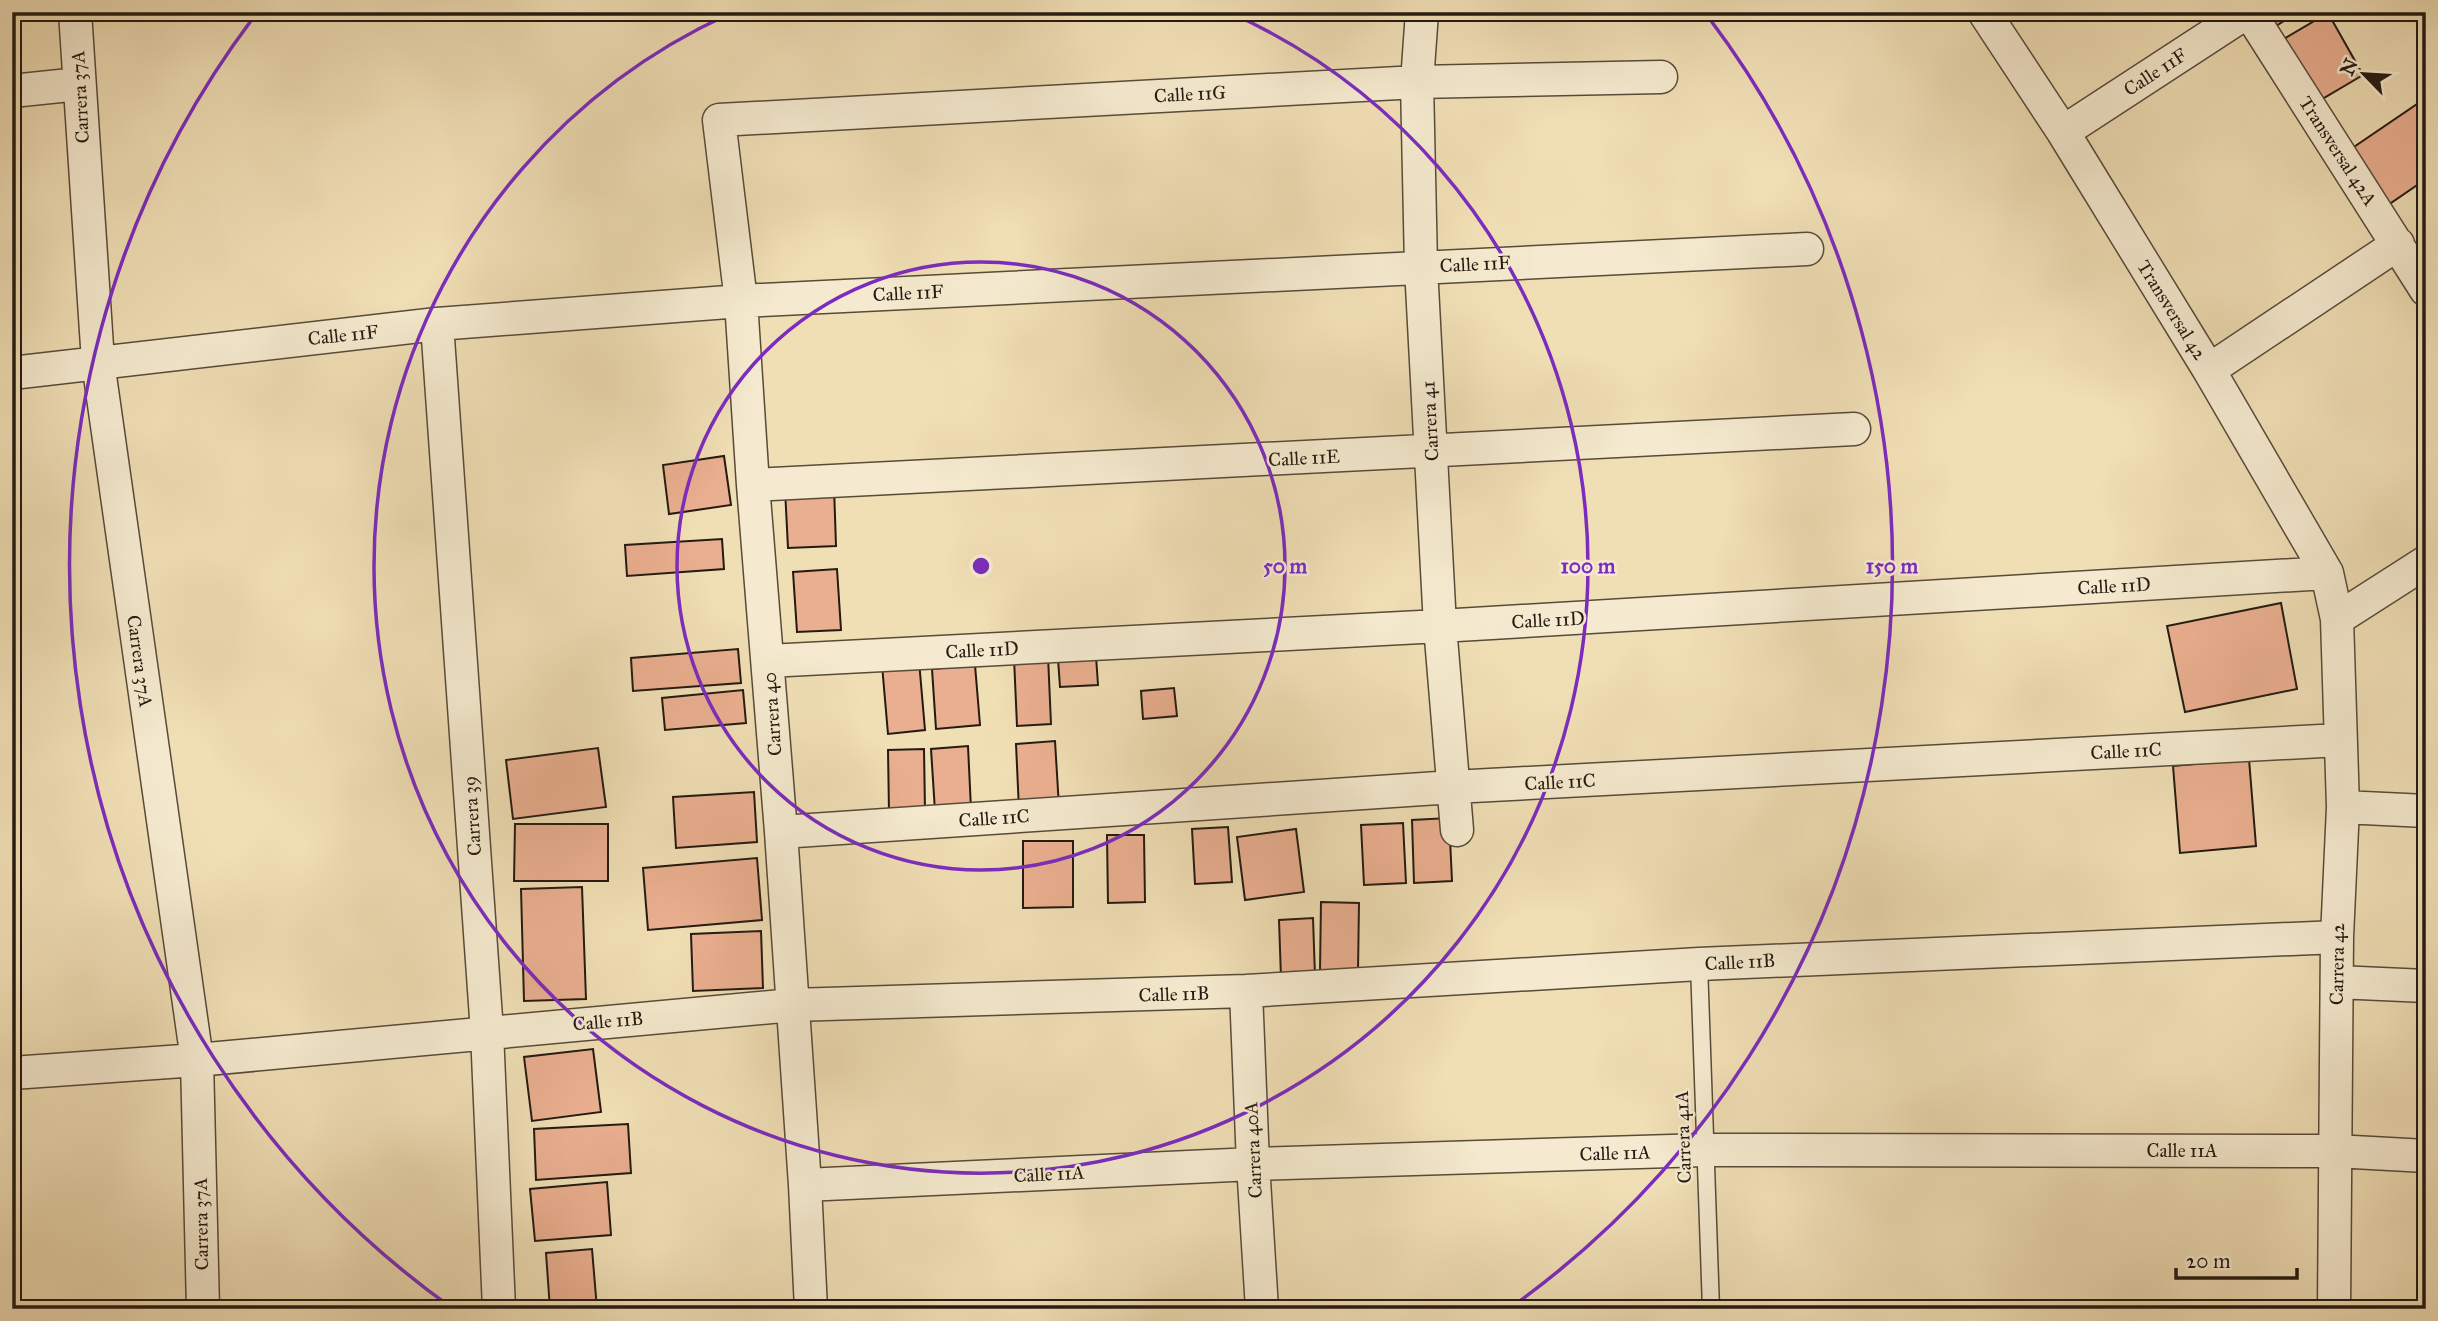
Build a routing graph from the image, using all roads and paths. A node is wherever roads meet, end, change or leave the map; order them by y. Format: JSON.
{"nodes":[{"id":1,"x":75,"y":12,"type":"edge"},
{"id":2,"x":1422,"y":12,"type":"edge"},
{"id":3,"x":1984,"y":12,"type":"edge"},
{"id":4,"x":2248,"y":12,"type":"edge"},
{"id":5,"x":1661,"y":77,"type":"dead end"},
{"id":6,"x":1417,"y":82,"type":"junction"},
{"id":7,"x":79,"y":85,"type":"junction"},
{"id":8,"x":12,"y":91,"type":"edge"},
{"id":9,"x":719,"y":120,"type":"joint"},
{"id":10,"x":2063,"y":132,"type":"junction"},
{"id":11,"x":2398,"y":244,"type":"junction"},
{"id":12,"x":1807,"y":249,"type":"dead end"},
{"id":13,"x":1421,"y":267,"type":"junction"},
{"id":14,"x":2426,"y":290,"type":"edge"},
{"id":15,"x":741,"y":301,"type":"junction"},
{"id":16,"x":437,"y":324,"type":"junction"},
{"id":17,"x":98,"y":362,"type":"junction"},
{"id":18,"x":2209,"y":370,"type":"junction"},
{"id":19,"x":12,"y":373,"type":"edge"},
{"id":20,"x":1854,"y":429,"type":"dead end"},
{"id":21,"x":1432,"y":452,"type":"junction"},
{"id":22,"x":753,"y":485,"type":"junction"},
{"id":23,"x":2426,"y":562,"type":"edge"},
{"id":24,"x":2327,"y":573,"type":"junction"},
{"id":25,"x":2337,"y":619,"type":"junction"},
{"id":26,"x":1440,"y":626,"type":"junction"},
{"id":27,"x":768,"y":661,"type":"junction"},
{"id":28,"x":2340,"y":740,"type":"junction"},
{"id":29,"x":1453,"y":788,"type":"junction"},
{"id":30,"x":2343,"y":807,"type":"junction"},
{"id":31,"x":2426,"y":811,"type":"edge"},
{"id":32,"x":1457,"y":830,"type":"dead end"},
{"id":33,"x":781,"y":832,"type":"junction"},
{"id":34,"x":2337,"y":937,"type":"junction"},
{"id":35,"x":1699,"y":964,"type":"junction"},
{"id":36,"x":2337,"y":982,"type":"junction"},
{"id":37,"x":2426,"y":986,"type":"edge"},
{"id":38,"x":1246,"y":992,"type":"junction"},
{"id":39,"x":793,"y":1005,"type":"junction"},
{"id":40,"x":487,"y":1032,"type":"junction"},
{"id":41,"x":197,"y":1060,"type":"junction"},
{"id":42,"x":12,"y":1073,"type":"edge"},
{"id":43,"x":1704,"y":1150,"type":"junction"},
{"id":44,"x":2335,"y":1151,"type":"junction"},
{"id":45,"x":2426,"y":1156,"type":"edge"},
{"id":46,"x":1253,"y":1164,"type":"junction"},
{"id":47,"x":805,"y":1185,"type":"junction"},
{"id":48,"x":203,"y":1309,"type":"edge"},
{"id":49,"x":499,"y":1309,"type":"edge"},
{"id":50,"x":811,"y":1309,"type":"edge"},
{"id":51,"x":1262,"y":1309,"type":"edge"},
{"id":52,"x":1711,"y":1309,"type":"edge"},
{"id":53,"x":2334,"y":1309,"type":"edge"}],
"edges":[{"from":1,"to":7,"type":"street","name":"Carrera 37A"},
{"from":2,"to":6,"type":"street","name":"Carrera 41"},
{"from":3,"to":10,"type":"street","name":"Transversal 42"},
{"from":4,"to":10,"type":"street","name":"Calle 11F"},
{"from":4,"to":11,"type":"street","name":"Transversal 42A"},
{"from":5,"to":6,"type":"street","name":"Calle 11G"},
{"from":6,"to":9,"type":"street","name":"Calle 11G"},
{"from":6,"to":13,"type":"street","name":"Carrera 41"},
{"from":7,"to":8,"type":"street"},
{"from":7,"to":17,"type":"street","name":"Carrera 37A"},
{"from":9,"to":15,"type":"street","name":"Carrera 40"},
{"from":10,"to":18,"type":"street","name":"Transversal 42"},
{"from":11,"to":14,"type":"street","name":"Transversal 42A"},
{"from":11,"to":18,"type":"street"},
{"from":12,"to":13,"type":"street","name":"Calle 11F"},
{"from":13,"to":15,"type":"street","name":"Calle 11F"},
{"from":13,"to":21,"type":"street","name":"Carrera 41"},
{"from":15,"to":16,"type":"street","name":"Calle 11F"},
{"from":15,"to":22,"type":"street","name":"Carrera 40"},
{"from":16,"to":17,"type":"street","name":"Calle 11F"},
{"from":16,"to":40,"type":"street","name":"Carrera 39"},
{"from":17,"to":19,"type":"street","name":"Calle 11F"},
{"from":17,"to":41,"type":"street","name":"Carrera 37A"},
{"from":18,"to":24,"type":"street","name":"Transversal 42"},
{"from":20,"to":21,"type":"street","name":"Calle 11E"},
{"from":21,"to":22,"type":"street","name":"Calle 11E"},
{"from":21,"to":26,"type":"street","name":"Carrera 41"},
{"from":22,"to":27,"type":"street","name":"Carrera 40"},
{"from":23,"to":25,"type":"street"},
{"from":24,"to":25,"type":"street","name":"Transversal 42"},
{"from":24,"to":26,"type":"street","name":"Calle 11D"},
{"from":25,"to":28,"type":"street","name":"Carrera 42"},
{"from":26,"to":27,"type":"street","name":"Calle 11D"},
{"from":26,"to":29,"type":"street","name":"Carrera 41"},
{"from":27,"to":33,"type":"street","name":"Carrera 40"},
{"from":28,"to":29,"type":"street","name":"Calle 11C"},
{"from":28,"to":30,"type":"street","name":"Carrera 42"},
{"from":29,"to":32,"type":"street","name":"Carrera 41"},
{"from":29,"to":33,"type":"street","name":"Calle 11C"},
{"from":30,"to":31,"type":"street"},
{"from":30,"to":34,"type":"street","name":"Carrera 42"},
{"from":33,"to":39,"type":"street","name":"Carrera 40"},
{"from":34,"to":35,"type":"street","name":"Calle 11B"},
{"from":34,"to":36,"type":"street","name":"Carrera 42"},
{"from":35,"to":38,"type":"street","name":"Calle 11B"},
{"from":35,"to":43,"type":"lane","name":"Carrera 41A"},
{"from":36,"to":37,"type":"street"},
{"from":36,"to":44,"type":"street","name":"Carrera 42"},
{"from":38,"to":39,"type":"street","name":"Calle 11B"},
{"from":38,"to":46,"type":"street","name":"Carrera 40A"},
{"from":39,"to":40,"type":"street","name":"Calle 11B"},
{"from":39,"to":47,"type":"street","name":"Carrera 40"},
{"from":40,"to":41,"type":"street","name":"Calle 11B"},
{"from":40,"to":49,"type":"street","name":"Carrera 39"},
{"from":41,"to":42,"type":"street","name":"Calle 11B"},
{"from":41,"to":48,"type":"street","name":"Carrera 37A"},
{"from":43,"to":44,"type":"street","name":"Calle 11A"},
{"from":43,"to":46,"type":"street","name":"Calle 11A"},
{"from":43,"to":52,"type":"lane","name":"Carrera 41A"},
{"from":44,"to":45,"type":"street","name":"Calle 11A"},
{"from":44,"to":53,"type":"street","name":"Carrera 42"},
{"from":46,"to":47,"type":"street","name":"Calle 11A"},
{"from":46,"to":51,"type":"street","name":"Carrera 40A"},
{"from":47,"to":50,"type":"street","name":"Carrera 40"}]}
